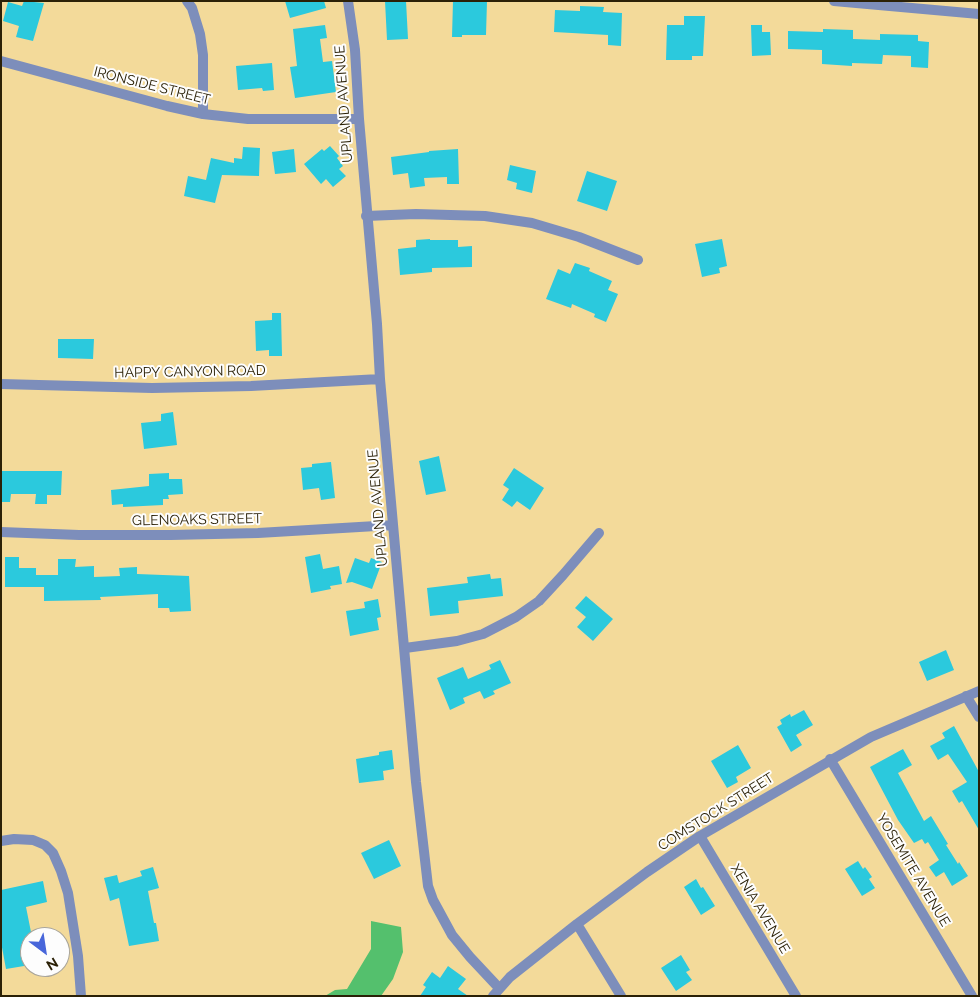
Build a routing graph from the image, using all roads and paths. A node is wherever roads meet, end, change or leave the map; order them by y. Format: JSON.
{"nodes":[{"id":1,"x":187,"y":1,"type":"edge"},
{"id":2,"x":348,"y":1,"type":"edge"},
{"id":3,"x":834,"y":1,"type":"edge"},
{"id":4,"x":848,"y":2,"type":"edge"},
{"id":5,"x":979,"y":14,"type":"edge"},
{"id":6,"x":1,"y":61,"type":"edge"},
{"id":7,"x":203,"y":114,"type":"junction"},
{"id":8,"x":358,"y":119,"type":"junction"},
{"id":9,"x":366,"y":216,"type":"junction"},
{"id":10,"x":638,"y":260,"type":"dead end"},
{"id":11,"x":380,"y":379,"type":"junction"},
{"id":12,"x":1,"y":384,"type":"edge"},
{"id":13,"x":393,"y":525,"type":"junction"},
{"id":14,"x":1,"y":532,"type":"edge"},
{"id":15,"x":599,"y":533,"type":"dead end"},
{"id":16,"x":405,"y":648,"type":"junction"},
{"id":17,"x":979,"y":691,"type":"edge"},
{"id":18,"x":966,"y":696,"type":"junction"},
{"id":19,"x":979,"y":717,"type":"edge"},
{"id":20,"x":830,"y":759,"type":"junction"},
{"id":21,"x":700,"y":836,"type":"junction"},
{"id":22,"x":1,"y":841,"type":"edge"},
{"id":23,"x":577,"y":924,"type":"junction"},
{"id":24,"x":496,"y":992,"type":"edge"},
{"id":25,"x":81,"y":996,"type":"edge"},
{"id":26,"x":622,"y":996,"type":"edge"},
{"id":27,"x":796,"y":996,"type":"edge"},
{"id":28,"x":972,"y":996,"type":"edge"}],
"edges":[{"from":1,"to":7,"type":"street"},
{"from":2,"to":8,"type":"street","name":"UPLAND AVENUE"},
{"from":3,"to":4,"type":"street"},
{"from":4,"to":5,"type":"street"},
{"from":6,"to":7,"type":"street","name":"IRONSIDE STREET"},
{"from":7,"to":8,"type":"street","name":"IRONSIDE STREET"},
{"from":8,"to":9,"type":"street","name":"UPLAND AVENUE"},
{"from":9,"to":10,"type":"street"},
{"from":9,"to":11,"type":"street","name":"UPLAND AVENUE"},
{"from":11,"to":12,"type":"street","name":"HAPPY CANYON ROAD"},
{"from":11,"to":13,"type":"street","name":"UPLAND AVENUE"},
{"from":13,"to":14,"type":"street","name":"GLENOAKS STREET"},
{"from":13,"to":16,"type":"street","name":"UPLAND AVENUE"},
{"from":15,"to":16,"type":"street"},
{"from":16,"to":24,"type":"street","name":"UPLAND AVENUE"},
{"from":17,"to":18,"type":"street","name":"COMSTOCK STREET"},
{"from":18,"to":19,"type":"street"},
{"from":18,"to":20,"type":"street","name":"COMSTOCK STREET"},
{"from":20,"to":21,"type":"street","name":"COMSTOCK STREET"},
{"from":20,"to":28,"type":"street","name":"YOSEMITE AVENUE"},
{"from":21,"to":23,"type":"street","name":"COMSTOCK STREET"},
{"from":21,"to":27,"type":"street","name":"XENIA AVENUE"},
{"from":22,"to":25,"type":"street"},
{"from":23,"to":24,"type":"street","name":"COMSTOCK STREET"},
{"from":23,"to":26,"type":"street"}]}
